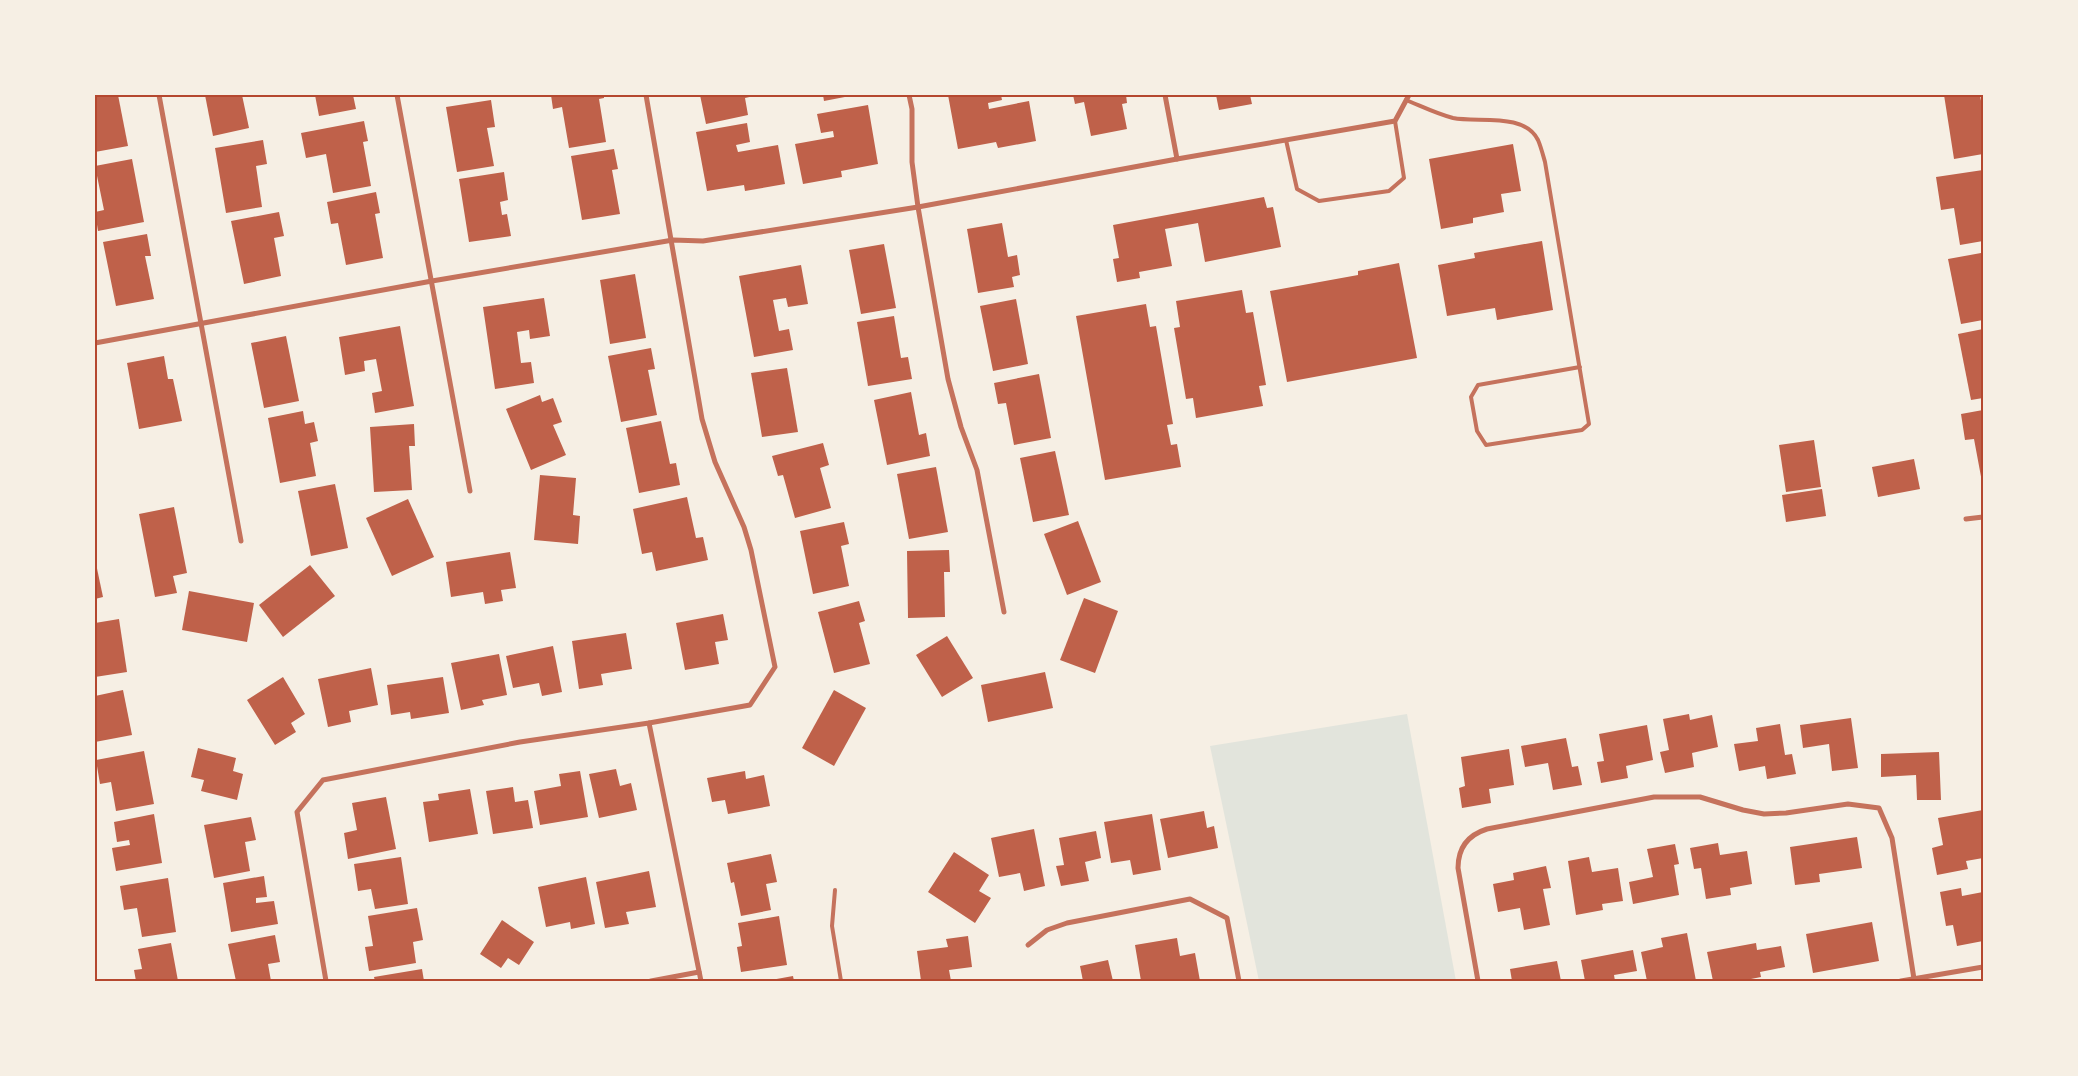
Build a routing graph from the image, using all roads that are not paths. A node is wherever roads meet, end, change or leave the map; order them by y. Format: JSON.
{"nodes":[{"id":1,"x":159,"y":95,"type":"edge"},
{"id":2,"x":397,"y":95,"type":"edge"},
{"id":3,"x":646,"y":95,"type":"edge"},
{"id":4,"x":909,"y":95,"type":"edge"},
{"id":5,"x":1165,"y":95,"type":"edge"},
{"id":6,"x":1407,"y":98,"type":"edge"},
{"id":7,"x":1395,"y":121,"type":"junction"},
{"id":8,"x":1286,"y":140,"type":"junction"},
{"id":9,"x":1177,"y":159,"type":"junction"},
{"id":10,"x":918,"y":207,"type":"junction"},
{"id":11,"x":673,"y":240,"type":"junction"},
{"id":12,"x":432,"y":281,"type":"junction"},
{"id":13,"x":201,"y":325,"type":"junction"},
{"id":14,"x":95,"y":343,"type":"edge"},
{"id":15,"x":1580,"y":367,"type":"junction"},
{"id":16,"x":470,"y":491,"type":"dead end"},
{"id":17,"x":1983,"y":517,"type":"edge"},
{"id":18,"x":1966,"y":520,"type":"dead end"},
{"id":19,"x":241,"y":541,"type":"dead end"},
{"id":20,"x":1004,"y":612,"type":"dead end"},
{"id":21,"x":649,"y":723,"type":"junction"},
{"id":22,"x":834,"y":890,"type":"dead end"},
{"id":23,"x":1028,"y":945,"type":"dead end"},
{"id":24,"x":1983,"y":967,"type":"edge"},
{"id":25,"x":699,"y":972,"type":"junction"},
{"id":26,"x":1914,"y":978,"type":"junction"},
{"id":27,"x":326,"y":981,"type":"edge"},
{"id":28,"x":651,"y":981,"type":"edge"},
{"id":29,"x":700,"y":981,"type":"edge"},
{"id":30,"x":840,"y":981,"type":"edge"},
{"id":31,"x":1239,"y":981,"type":"edge"},
{"id":32,"x":1478,"y":981,"type":"edge"},
{"id":33,"x":1901,"y":981,"type":"edge"}],
"edges":[{"from":1,"to":13,"type":"street"},
{"from":2,"to":12,"type":"street"},
{"from":3,"to":11,"type":"street"},
{"from":4,"to":10,"type":"street"},
{"from":5,"to":9,"type":"street"},
{"from":6,"to":7,"type":"street"},
{"from":6,"to":15,"type":"lane"},
{"from":7,"to":8,"type":"street"},
{"from":7,"to":8,"type":"lane"},
{"from":8,"to":9,"type":"street"},
{"from":9,"to":10,"type":"street"},
{"from":10,"to":11,"type":"street"},
{"from":10,"to":20,"type":"street"},
{"from":11,"to":12,"type":"street"},
{"from":11,"to":21,"type":"street"},
{"from":12,"to":13,"type":"street"},
{"from":12,"to":16,"type":"street"},
{"from":13,"to":14,"type":"street"},
{"from":13,"to":19,"type":"street"},
{"from":15,"to":15,"type":"lane"},
{"from":17,"to":18,"type":"street"},
{"from":21,"to":25,"type":"street"},
{"from":21,"to":27,"type":"street"},
{"from":22,"to":30,"type":"lane"},
{"from":23,"to":31,"type":"street"},
{"from":24,"to":26,"type":"street"},
{"from":25,"to":28,"type":"street"},
{"from":25,"to":29,"type":"street"},
{"from":26,"to":32,"type":"street"},
{"from":26,"to":33,"type":"street"}]}
